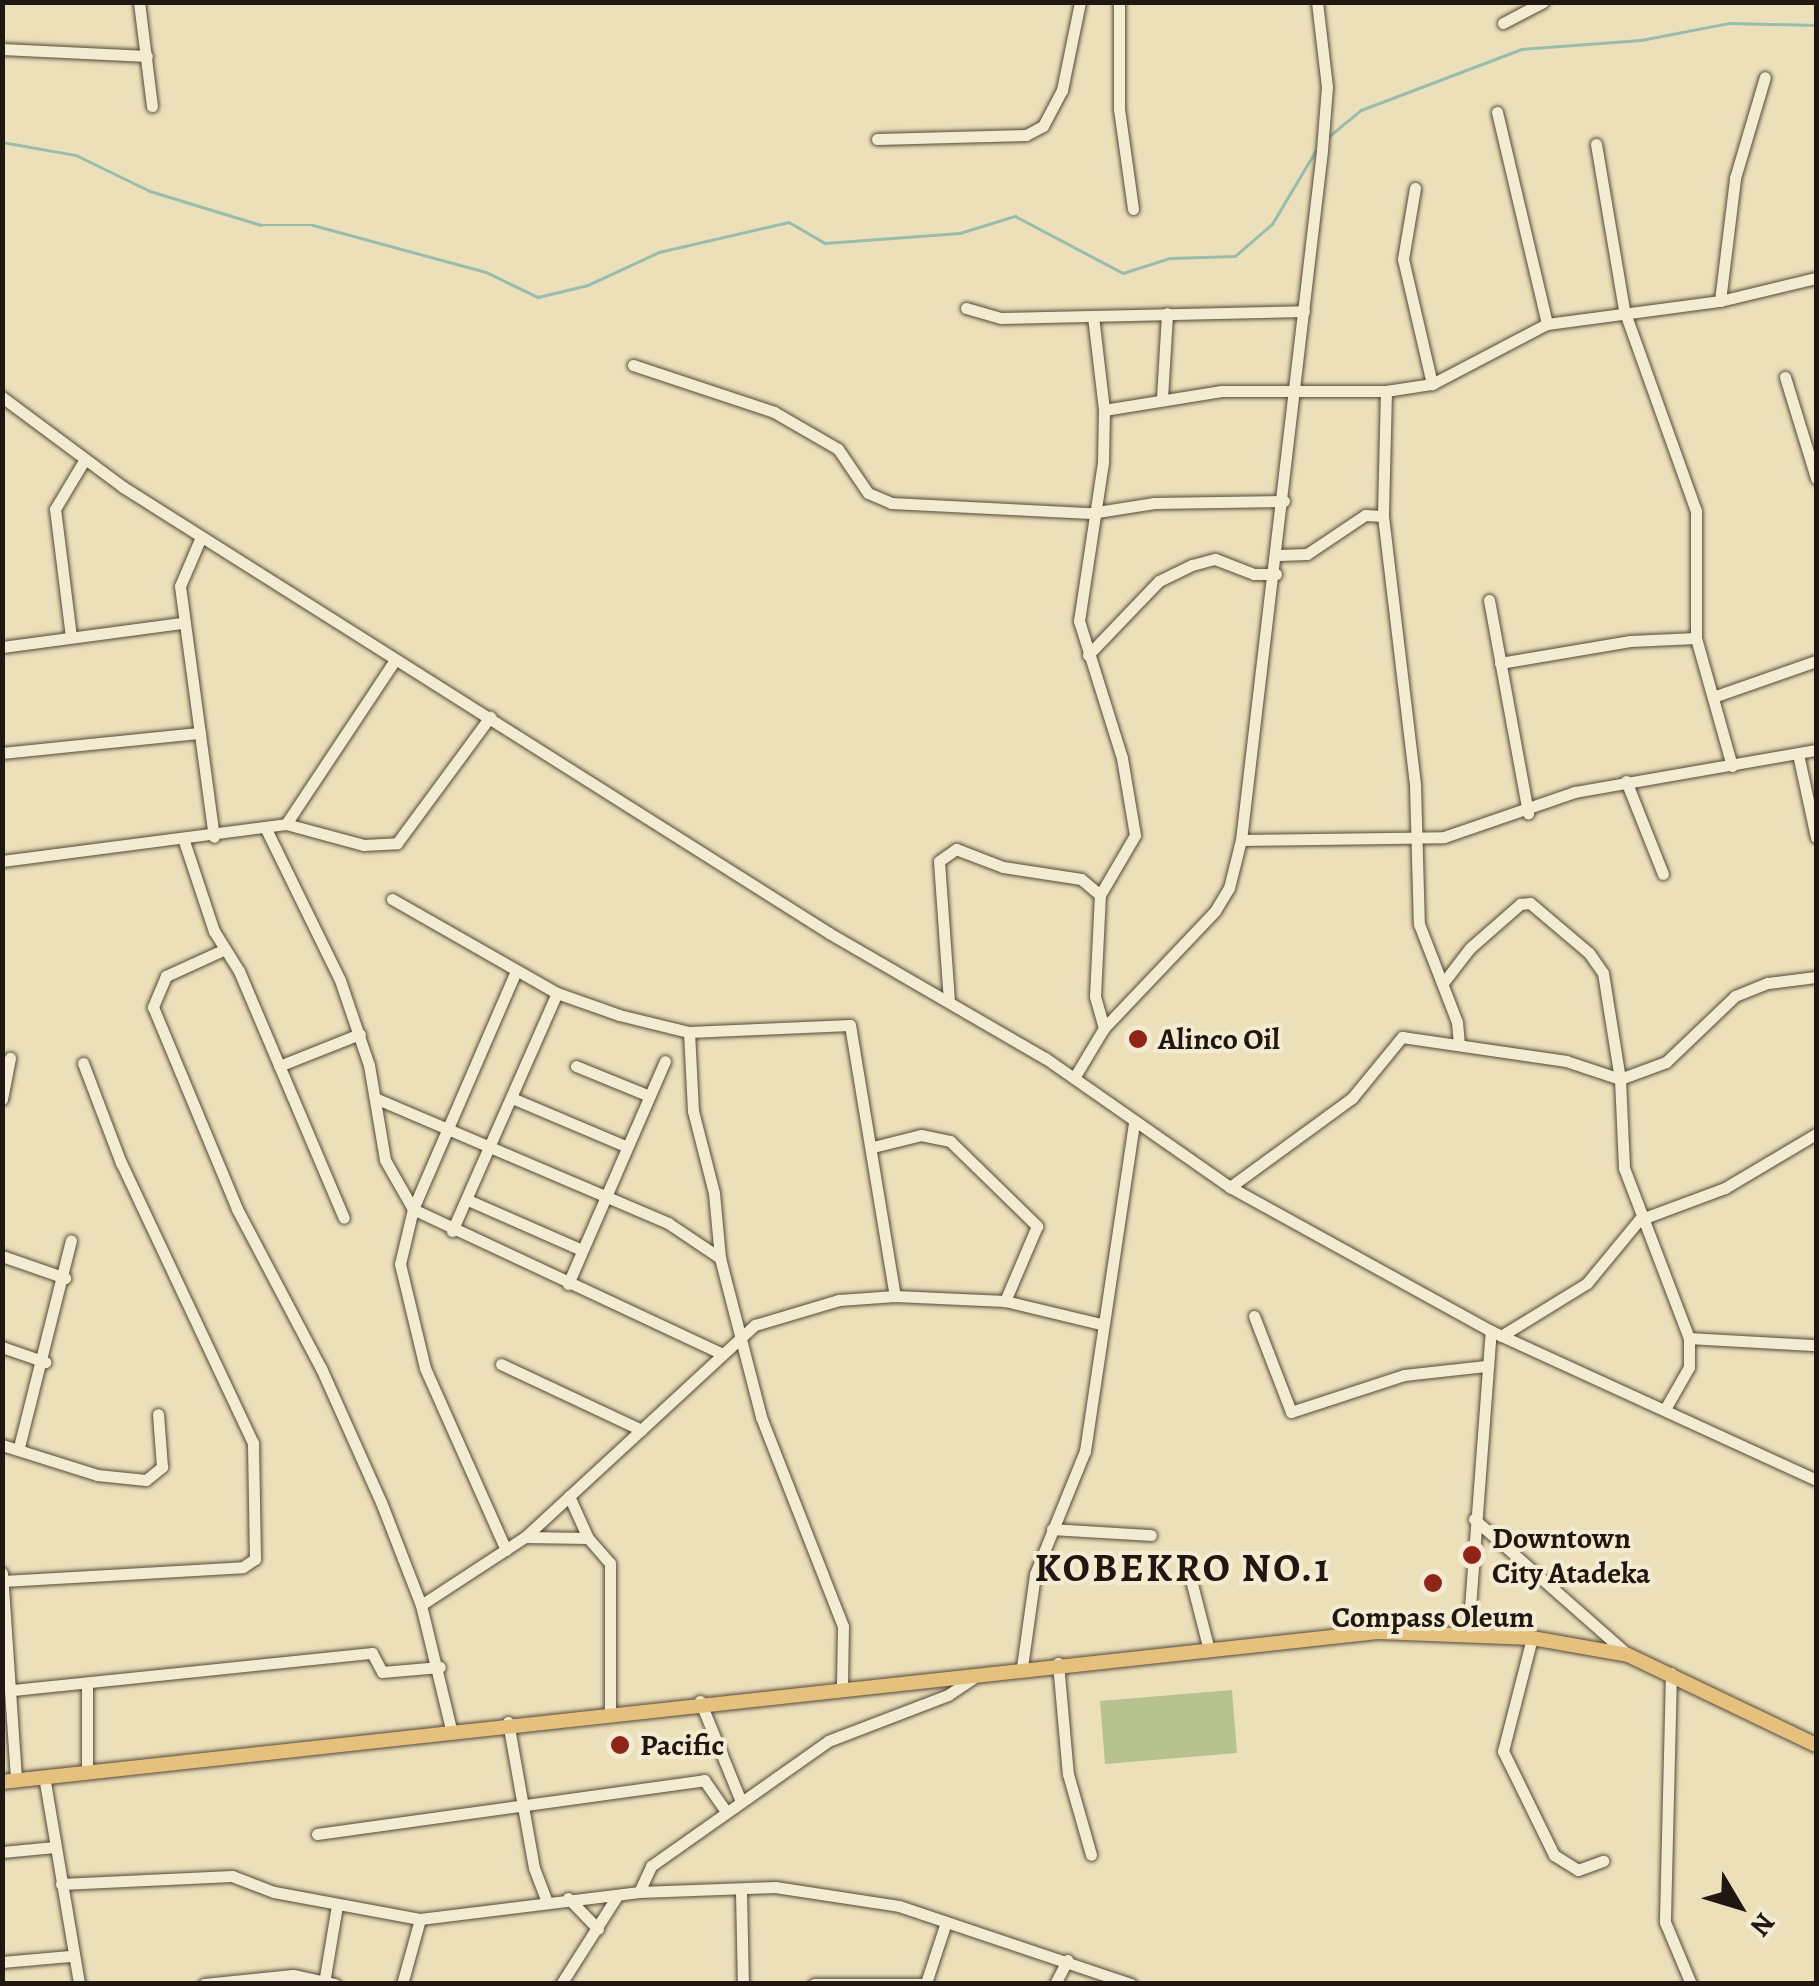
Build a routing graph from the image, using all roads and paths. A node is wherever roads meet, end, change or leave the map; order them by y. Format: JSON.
{"nodes":[{"id":1,"x":139,"y":2,"type":"edge"},
{"id":2,"x":1080,"y":2,"type":"edge"},
{"id":3,"x":1119,"y":2,"type":"edge"},
{"id":4,"x":1318,"y":2,"type":"edge"},
{"id":5,"x":1542,"y":2,"type":"edge"},
{"id":6,"x":1503,"y":23,"type":"dead end"},
{"id":7,"x":2,"y":49,"type":"edge"},
{"id":8,"x":148,"y":56,"type":"junction"},
{"id":9,"x":1764,"y":77,"type":"dead end"},
{"id":10,"x":152,"y":106,"type":"dead end"},
{"id":11,"x":1497,"y":112,"type":"dead end"},
{"id":12,"x":877,"y":139,"type":"dead end"},
{"id":13,"x":1596,"y":144,"type":"dead end"},
{"id":14,"x":1415,"y":188,"type":"dead end"},
{"id":15,"x":1133,"y":210,"type":"dead end"},
{"id":16,"x":1816,"y":278,"type":"edge"},
{"id":17,"x":1720,"y":301,"type":"junction"},
{"id":18,"x":966,"y":308,"type":"dead end"},
{"id":19,"x":1624,"y":310,"type":"junction"},
{"id":20,"x":1304,"y":311,"type":"junction"},
{"id":21,"x":1167,"y":313,"type":"junction"},
{"id":22,"x":1093,"y":316,"type":"junction"},
{"id":23,"x":1547,"y":324,"type":"junction"},
{"id":24,"x":633,"y":365,"type":"dead end"},
{"id":25,"x":1785,"y":377,"type":"dead end"},
{"id":26,"x":1432,"y":384,"type":"junction"},
{"id":27,"x":1297,"y":391,"type":"junction"},
{"id":28,"x":1386,"y":392,"type":"junction"},
{"id":29,"x":2,"y":397,"type":"edge"},
{"id":30,"x":1162,"y":398,"type":"junction"},
{"id":31,"x":1104,"y":410,"type":"junction"},
{"id":32,"x":84,"y":460,"type":"junction"},
{"id":33,"x":1816,"y":478,"type":"edge"},
{"id":34,"x":1284,"y":501,"type":"junction"},
{"id":35,"x":1092,"y":513,"type":"junction"},
{"id":36,"x":1383,"y":516,"type":"junction"},
{"id":37,"x":201,"y":537,"type":"junction"},
{"id":38,"x":1279,"y":555,"type":"junction"},
{"id":39,"x":1276,"y":574,"type":"junction"},
{"id":40,"x":1488,"y":600,"type":"dead end"},
{"id":41,"x":183,"y":623,"type":"junction"},
{"id":42,"x":71,"y":637,"type":"junction"},
{"id":43,"x":1696,"y":638,"type":"junction"},
{"id":44,"x":2,"y":647,"type":"edge"},
{"id":45,"x":1088,"y":655,"type":"junction"},
{"id":46,"x":395,"y":660,"type":"junction"},
{"id":47,"x":1816,"y":661,"type":"edge"},
{"id":48,"x":1500,"y":662,"type":"junction"},
{"id":49,"x":1713,"y":697,"type":"junction"},
{"id":50,"x":490,"y":718,"type":"junction"},
{"id":51,"x":200,"y":733,"type":"junction"},
{"id":52,"x":1816,"y":750,"type":"edge"},
{"id":53,"x":2,"y":753,"type":"edge"},
{"id":54,"x":1798,"y":754,"type":"junction"},
{"id":55,"x":1732,"y":766,"type":"junction"},
{"id":56,"x":1626,"y":781,"type":"junction"},
{"id":57,"x":1528,"y":812,"type":"junction"},
{"id":58,"x":286,"y":824,"type":"junction"},
{"id":59,"x":265,"y":827,"type":"junction"},
{"id":60,"x":214,"y":836,"type":"junction"},
{"id":61,"x":1816,"y":837,"type":"edge"},
{"id":62,"x":1417,"y":838,"type":"junction"},
{"id":63,"x":1241,"y":840,"type":"junction"},
{"id":64,"x":184,"y":841,"type":"junction"},
{"id":65,"x":2,"y":861,"type":"edge"},
{"id":66,"x":1663,"y":874,"type":"dead end"},
{"id":67,"x":1100,"y":895,"type":"junction"},
{"id":68,"x":392,"y":900,"type":"dead end"},
{"id":69,"x":223,"y":950,"type":"junction"},
{"id":70,"x":516,"y":971,"type":"junction"},
{"id":71,"x":1816,"y":976,"type":"edge"},
{"id":72,"x":1443,"y":983,"type":"junction"},
{"id":73,"x":557,"y":993,"type":"junction"},
{"id":74,"x":949,"y":1001,"type":"junction"},
{"id":75,"x":1104,"y":1028,"type":"junction"},
{"id":76,"x":689,"y":1032,"type":"junction"},
{"id":77,"x":360,"y":1034,"type":"junction"},
{"id":78,"x":1458,"y":1045,"type":"junction"},
{"id":79,"x":10,"y":1058,"type":"dead end"},
{"id":80,"x":665,"y":1061,"type":"dead end"},
{"id":81,"x":82,"y":1063,"type":"dead end"},
{"id":82,"x":279,"y":1066,"type":"junction"},
{"id":83,"x":576,"y":1066,"type":"dead end"},
{"id":84,"x":1074,"y":1078,"type":"junction"},
{"id":85,"x":1620,"y":1079,"type":"junction"},
{"id":86,"x":646,"y":1095,"type":"junction"},
{"id":87,"x":374,"y":1098,"type":"junction"},
{"id":88,"x":512,"y":1098,"type":"junction"},
{"id":89,"x":2,"y":1100,"type":"edge"},
{"id":90,"x":1134,"y":1124,"type":"junction"},
{"id":91,"x":450,"y":1128,"type":"junction"},
{"id":92,"x":1816,"y":1134,"type":"edge"},
{"id":93,"x":491,"y":1146,"type":"junction"},
{"id":94,"x":626,"y":1146,"type":"junction"},
{"id":95,"x":873,"y":1147,"type":"junction"},
{"id":96,"x":1230,"y":1186,"type":"junction"},
{"id":97,"x":468,"y":1200,"type":"junction"},
{"id":98,"x":603,"y":1200,"type":"junction"},
{"id":99,"x":413,"y":1209,"type":"junction"},
{"id":100,"x":344,"y":1218,"type":"dead end"},
{"id":101,"x":1639,"y":1220,"type":"junction"},
{"id":102,"x":452,"y":1232,"type":"junction"},
{"id":103,"x":71,"y":1240,"type":"dead end"},
{"id":104,"x":582,"y":1250,"type":"junction"},
{"id":105,"x":2,"y":1256,"type":"edge"},
{"id":106,"x":720,"y":1258,"type":"junction"},
{"id":107,"x":65,"y":1278,"type":"junction"},
{"id":108,"x":568,"y":1284,"type":"junction"},
{"id":109,"x":895,"y":1296,"type":"junction"},
{"id":110,"x":1005,"y":1301,"type":"junction"},
{"id":111,"x":1254,"y":1316,"type":"dead end"},
{"id":112,"x":1101,"y":1324,"type":"junction"},
{"id":113,"x":1496,"y":1334,"type":"junction"},
{"id":114,"x":740,"y":1338,"type":"junction"},
{"id":115,"x":1689,"y":1338,"type":"junction"},
{"id":116,"x":1816,"y":1344,"type":"edge"},
{"id":117,"x":2,"y":1347,"type":"edge"},
{"id":118,"x":721,"y":1353,"type":"junction"},
{"id":119,"x":45,"y":1362,"type":"junction"},
{"id":120,"x":501,"y":1364,"type":"dead end"},
{"id":121,"x":1486,"y":1366,"type":"junction"},
{"id":122,"x":1666,"y":1409,"type":"junction"},
{"id":123,"x":158,"y":1414,"type":"dead end"},
{"id":124,"x":641,"y":1430,"type":"junction"},
{"id":125,"x":2,"y":1445,"type":"edge"},
{"id":126,"x":19,"y":1447,"type":"junction"},
{"id":127,"x":1816,"y":1480,"type":"edge"},
{"id":128,"x":569,"y":1496,"type":"junction"},
{"id":129,"x":1474,"y":1519,"type":"junction"},
{"id":130,"x":1052,"y":1529,"type":"junction"},
{"id":131,"x":1152,"y":1535,"type":"dead end"},
{"id":132,"x":526,"y":1538,"type":"junction"},
{"id":133,"x":588,"y":1538,"type":"junction"},
{"id":134,"x":506,"y":1550,"type":"junction"},
{"id":135,"x":2,"y":1573,"type":"edge"},
{"id":136,"x":1190,"y":1580,"type":"dead end"},
{"id":137,"x":3,"y":1581,"type":"edge"},
{"id":138,"x":421,"y":1604,"type":"junction"},
{"id":139,"x":1468,"y":1634,"type":"junction"},
{"id":140,"x":1532,"y":1638,"type":"junction"},
{"id":141,"x":1208,"y":1646,"type":"junction"},
{"id":142,"x":1628,"y":1655,"type":"junction"},
{"id":143,"x":1058,"y":1664,"type":"junction"},
{"id":144,"x":440,"y":1667,"type":"junction"},
{"id":145,"x":1022,"y":1668,"type":"junction"},
{"id":146,"x":983,"y":1672,"type":"junction"},
{"id":147,"x":1671,"y":1672,"type":"junction"},
{"id":148,"x":87,"y":1685,"type":"junction"},
{"id":149,"x":842,"y":1686,"type":"junction"},
{"id":150,"x":13,"y":1690,"type":"junction"},
{"id":151,"x":700,"y":1701,"type":"junction"},
{"id":152,"x":610,"y":1711,"type":"junction"},
{"id":153,"x":508,"y":1722,"type":"junction"},
{"id":154,"x":451,"y":1728,"type":"junction"},
{"id":155,"x":1816,"y":1746,"type":"edge"},
{"id":156,"x":88,"y":1770,"type":"junction"},
{"id":157,"x":44,"y":1776,"type":"junction"},
{"id":158,"x":9,"y":1781,"type":"edge"},
{"id":159,"x":740,"y":1799,"type":"junction"},
{"id":160,"x":522,"y":1808,"type":"junction"},
{"id":161,"x":725,"y":1810,"type":"junction"},
{"id":162,"x":317,"y":1834,"type":"dead end"},
{"id":163,"x":56,"y":1847,"type":"junction"},
{"id":164,"x":2,"y":1852,"type":"edge"},
{"id":165,"x":1090,"y":1855,"type":"dead end"},
{"id":166,"x":1603,"y":1861,"type":"dead end"},
{"id":167,"x":61,"y":1884,"type":"junction"},
{"id":168,"x":639,"y":1892,"type":"junction"},
{"id":169,"x":742,"y":1892,"type":"junction"},
{"id":170,"x":617,"y":1896,"type":"junction"},
{"id":171,"x":568,"y":1898,"type":"junction"},
{"id":172,"x":548,"y":1902,"type":"junction"},
{"id":173,"x":337,"y":1905,"type":"junction"},
{"id":174,"x":420,"y":1919,"type":"junction"},
{"id":175,"x":946,"y":1922,"type":"junction"},
{"id":176,"x":598,"y":1928,"type":"junction"},
{"id":177,"x":70,"y":1956,"type":"junction"},
{"id":178,"x":1067,"y":1960,"type":"junction"},
{"id":179,"x":2,"y":1962,"type":"edge"},
{"id":180,"x":1106,"y":1979,"type":"edge"},
{"id":181,"x":330,"y":1980,"type":"edge"},
{"id":182,"x":850,"y":1983,"type":"edge"},
{"id":183,"x":927,"y":1983,"type":"edge"},
{"id":184,"x":80,"y":1984,"type":"edge"},
{"id":185,"x":204,"y":1984,"type":"edge"},
{"id":186,"x":402,"y":1984,"type":"edge"},
{"id":187,"x":561,"y":1984,"type":"edge"},
{"id":188,"x":743,"y":1984,"type":"edge"},
{"id":189,"x":814,"y":1984,"type":"edge"},
{"id":190,"x":1055,"y":1984,"type":"edge"},
{"id":191,"x":1131,"y":1984,"type":"edge"},
{"id":192,"x":1690,"y":1984,"type":"edge"}],
"edges":[{"from":1,"to":8,"type":"street"},
{"from":2,"to":12,"type":"street"},
{"from":3,"to":15,"type":"street"},
{"from":4,"to":20,"type":"street"},
{"from":5,"to":6,"type":"street"},
{"from":7,"to":8,"type":"street"},
{"from":8,"to":10,"type":"street"},
{"from":9,"to":17,"type":"street"},
{"from":11,"to":23,"type":"street"},
{"from":13,"to":19,"type":"street"},
{"from":14,"to":26,"type":"street"},
{"from":16,"to":17,"type":"street"},
{"from":17,"to":19,"type":"street"},
{"from":18,"to":22,"type":"street"},
{"from":19,"to":23,"type":"street"},
{"from":19,"to":43,"type":"street"},
{"from":20,"to":21,"type":"street"},
{"from":20,"to":27,"type":"street"},
{"from":21,"to":22,"type":"street"},
{"from":21,"to":30,"type":"street"},
{"from":22,"to":31,"type":"street"},
{"from":23,"to":26,"type":"street"},
{"from":24,"to":35,"type":"street"},
{"from":25,"to":33,"type":"street"},
{"from":26,"to":28,"type":"street"},
{"from":27,"to":28,"type":"street"},
{"from":27,"to":30,"type":"street"},
{"from":27,"to":34,"type":"street"},
{"from":28,"to":36,"type":"street"},
{"from":29,"to":32,"type":"street"},
{"from":30,"to":31,"type":"street"},
{"from":31,"to":35,"type":"street"},
{"from":32,"to":37,"type":"street"},
{"from":32,"to":42,"type":"street"},
{"from":34,"to":35,"type":"street"},
{"from":34,"to":38,"type":"street"},
{"from":35,"to":45,"type":"street"},
{"from":36,"to":38,"type":"street"},
{"from":36,"to":62,"type":"street"},
{"from":37,"to":41,"type":"street"},
{"from":37,"to":46,"type":"street"},
{"from":38,"to":39,"type":"street"},
{"from":39,"to":45,"type":"street"},
{"from":39,"to":63,"type":"street"},
{"from":40,"to":48,"type":"street"},
{"from":41,"to":42,"type":"street"},
{"from":41,"to":51,"type":"street"},
{"from":42,"to":44,"type":"street"},
{"from":43,"to":48,"type":"street"},
{"from":43,"to":49,"type":"street"},
{"from":45,"to":67,"type":"street"},
{"from":46,"to":50,"type":"street"},
{"from":46,"to":58,"type":"street"},
{"from":47,"to":49,"type":"street"},
{"from":48,"to":57,"type":"street"},
{"from":49,"to":55,"type":"street"},
{"from":50,"to":58,"type":"street"},
{"from":50,"to":74,"type":"street"},
{"from":51,"to":53,"type":"street"},
{"from":51,"to":60,"type":"street"},
{"from":52,"to":54,"type":"street"},
{"from":54,"to":55,"type":"street"},
{"from":54,"to":61,"type":"street"},
{"from":55,"to":56,"type":"street"},
{"from":56,"to":57,"type":"street"},
{"from":56,"to":66,"type":"street"},
{"from":57,"to":62,"type":"street"},
{"from":58,"to":59,"type":"street"},
{"from":59,"to":60,"type":"street"},
{"from":59,"to":77,"type":"street"},
{"from":60,"to":64,"type":"street"},
{"from":62,"to":63,"type":"street"},
{"from":62,"to":72,"type":"street"},
{"from":63,"to":75,"type":"street"},
{"from":64,"to":65,"type":"street"},
{"from":64,"to":69,"type":"street"},
{"from":67,"to":74,"type":"street"},
{"from":67,"to":75,"type":"street"},
{"from":68,"to":70,"type":"street"},
{"from":69,"to":82,"type":"street"},
{"from":69,"to":138,"type":"street"},
{"from":70,"to":73,"type":"street"},
{"from":70,"to":91,"type":"street"},
{"from":71,"to":85,"type":"street"},
{"from":72,"to":78,"type":"street"},
{"from":72,"to":85,"type":"street"},
{"from":73,"to":76,"type":"street"},
{"from":73,"to":88,"type":"street"},
{"from":74,"to":84,"type":"street"},
{"from":75,"to":84,"type":"street"},
{"from":76,"to":95,"type":"street"},
{"from":76,"to":106,"type":"street"},
{"from":77,"to":82,"type":"street"},
{"from":77,"to":87,"type":"street"},
{"from":78,"to":85,"type":"street"},
{"from":78,"to":96,"type":"street"},
{"from":79,"to":89,"type":"street"},
{"from":80,"to":86,"type":"street"},
{"from":81,"to":137,"type":"street"},
{"from":82,"to":100,"type":"street"},
{"from":83,"to":86,"type":"street"},
{"from":84,"to":90,"type":"street"},
{"from":85,"to":101,"type":"street"},
{"from":86,"to":94,"type":"street"},
{"from":87,"to":91,"type":"street"},
{"from":87,"to":99,"type":"street"},
{"from":88,"to":93,"type":"street"},
{"from":88,"to":94,"type":"street"},
{"from":90,"to":96,"type":"street"},
{"from":90,"to":112,"type":"street"},
{"from":91,"to":93,"type":"street"},
{"from":91,"to":99,"type":"street"},
{"from":92,"to":101,"type":"street"},
{"from":93,"to":97,"type":"street"},
{"from":93,"to":98,"type":"street"},
{"from":94,"to":98,"type":"street"},
{"from":95,"to":109,"type":"street"},
{"from":95,"to":110,"type":"street"},
{"from":96,"to":113,"type":"street"},
{"from":97,"to":102,"type":"street"},
{"from":97,"to":104,"type":"street"},
{"from":98,"to":104,"type":"street"},
{"from":98,"to":106,"type":"street"},
{"from":99,"to":102,"type":"street"},
{"from":99,"to":134,"type":"street"},
{"from":101,"to":113,"type":"street"},
{"from":101,"to":115,"type":"street"},
{"from":102,"to":108,"type":"street"},
{"from":103,"to":107,"type":"street"},
{"from":104,"to":108,"type":"street"},
{"from":105,"to":107,"type":"street"},
{"from":106,"to":114,"type":"street"},
{"from":107,"to":119,"type":"street"},
{"from":108,"to":118,"type":"street"},
{"from":109,"to":110,"type":"street"},
{"from":109,"to":114,"type":"street"},
{"from":110,"to":112,"type":"street"},
{"from":111,"to":121,"type":"street"},
{"from":112,"to":130,"type":"street"},
{"from":113,"to":121,"type":"street"},
{"from":113,"to":122,"type":"street"},
{"from":114,"to":118,"type":"street"},
{"from":114,"to":149,"type":"street"},
{"from":115,"to":116,"type":"street"},
{"from":115,"to":122,"type":"street"},
{"from":117,"to":119,"type":"street"},
{"from":118,"to":124,"type":"street"},
{"from":119,"to":126,"type":"street"},
{"from":120,"to":124,"type":"street"},
{"from":121,"to":129,"type":"street"},
{"from":122,"to":127,"type":"street"},
{"from":123,"to":126,"type":"street"},
{"from":124,"to":128,"type":"street"},
{"from":125,"to":126,"type":"street"},
{"from":128,"to":132,"type":"street"},
{"from":128,"to":133,"type":"street"},
{"from":129,"to":139,"type":"street"},
{"from":129,"to":142,"type":"street"},
{"from":130,"to":131,"type":"street"},
{"from":130,"to":145,"type":"street"},
{"from":132,"to":133,"type":"street"},
{"from":132,"to":134,"type":"street"},
{"from":133,"to":152,"type":"street"},
{"from":134,"to":138,"type":"street"},
{"from":135,"to":137,"type":"street"},
{"from":136,"to":141,"type":"street"},
{"from":137,"to":150,"type":"street"},
{"from":138,"to":144,"type":"street"},
{"from":139,"to":140,"type":"main road"},
{"from":139,"to":141,"type":"main road"},
{"from":140,"to":142,"type":"main road"},
{"from":140,"to":166,"type":"street"},
{"from":141,"to":143,"type":"main road"},
{"from":142,"to":147,"type":"main road"},
{"from":143,"to":145,"type":"main road"},
{"from":143,"to":165,"type":"street"},
{"from":144,"to":148,"type":"street"},
{"from":144,"to":154,"type":"street"},
{"from":145,"to":146,"type":"main road"},
{"from":146,"to":149,"type":"main road"},
{"from":146,"to":159,"type":"street"},
{"from":147,"to":155,"type":"main road"},
{"from":147,"to":192,"type":"street"},
{"from":148,"to":150,"type":"street"},
{"from":148,"to":156,"type":"street"},
{"from":149,"to":151,"type":"main road"},
{"from":150,"to":158,"type":"street"},
{"from":151,"to":152,"type":"main road"},
{"from":151,"to":159,"type":"street"},
{"from":152,"to":153,"type":"main road"},
{"from":153,"to":154,"type":"main road"},
{"from":153,"to":160,"type":"street"},
{"from":154,"to":156,"type":"main road"},
{"from":156,"to":157,"type":"main road"},
{"from":157,"to":158,"type":"main road"},
{"from":157,"to":163,"type":"street"},
{"from":159,"to":161,"type":"street"},
{"from":160,"to":161,"type":"street"},
{"from":160,"to":162,"type":"street"},
{"from":160,"to":172,"type":"street"},
{"from":161,"to":168,"type":"street"},
{"from":163,"to":164,"type":"street"},
{"from":163,"to":167,"type":"street"},
{"from":167,"to":173,"type":"street"},
{"from":167,"to":177,"type":"street"},
{"from":168,"to":169,"type":"street"},
{"from":168,"to":170,"type":"street"},
{"from":169,"to":175,"type":"street"},
{"from":169,"to":188,"type":"street"},
{"from":170,"to":171,"type":"street"},
{"from":170,"to":176,"type":"street"},
{"from":171,"to":172,"type":"street"},
{"from":171,"to":176,"type":"street"},
{"from":172,"to":174,"type":"street"},
{"from":173,"to":174,"type":"street"},
{"from":173,"to":181,"type":"street"},
{"from":174,"to":186,"type":"street"},
{"from":175,"to":178,"type":"street"},
{"from":175,"to":183,"type":"street"},
{"from":176,"to":187,"type":"street"},
{"from":177,"to":179,"type":"street"},
{"from":177,"to":184,"type":"street"},
{"from":178,"to":180,"type":"street"},
{"from":178,"to":190,"type":"street"},
{"from":180,"to":191,"type":"street"},
{"from":181,"to":185,"type":"street"},
{"from":182,"to":183,"type":"street"},
{"from":182,"to":189,"type":"street"}]}
